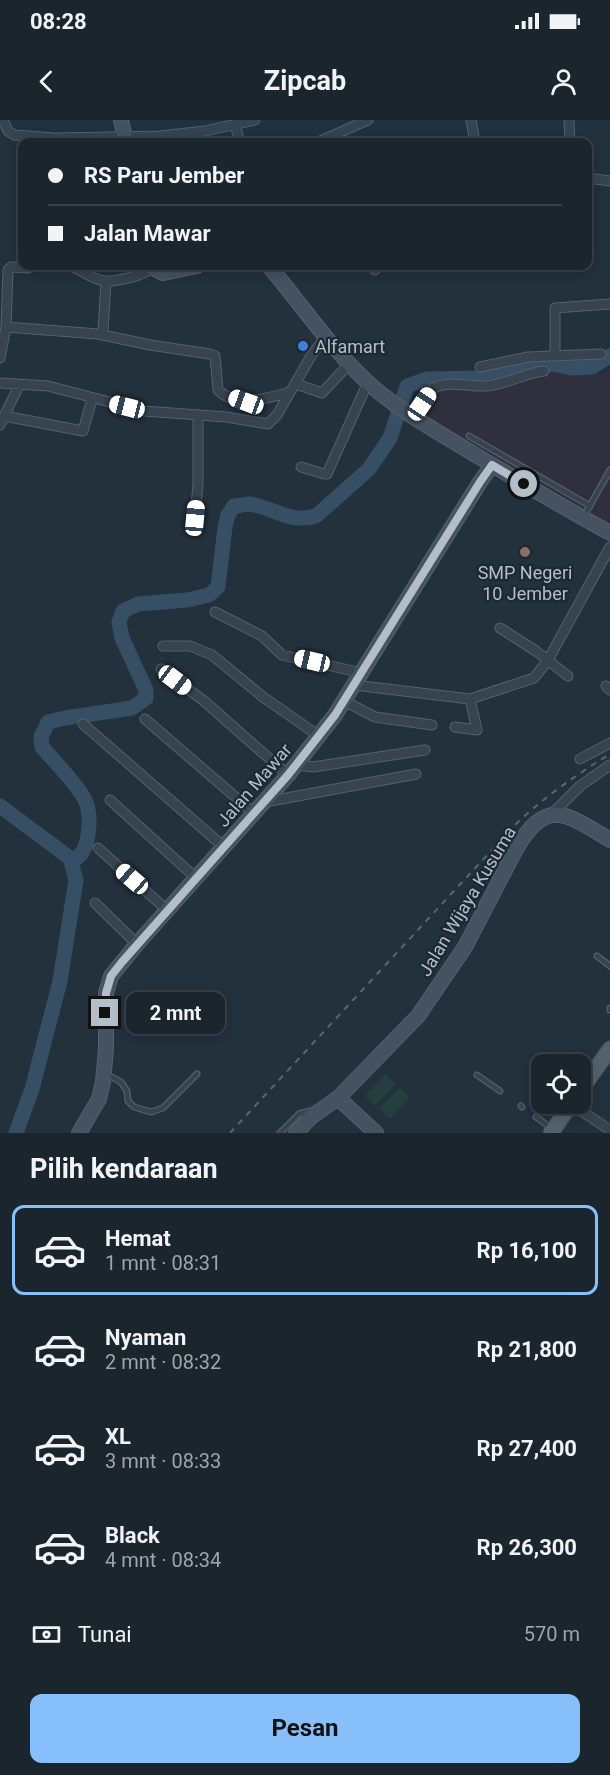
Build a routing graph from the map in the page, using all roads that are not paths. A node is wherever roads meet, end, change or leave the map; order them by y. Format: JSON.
{"nodes":[{"id":1,"x":121,"y":120,"type":"edge"},
{"id":2,"x":255,"y":120,"type":"edge"},
{"id":3,"x":368,"y":120,"type":"edge"},
{"id":4,"x":471,"y":120,"type":"edge"},
{"id":5,"x":569,"y":120,"type":"edge"},
{"id":6,"x":236,"y":125,"type":"junction"},
{"id":7,"x":3,"y":129,"type":"edge"},
{"id":8,"x":84,"y":138,"type":"edge"},
{"id":9,"x":125,"y":138,"type":"edge"},
{"id":10,"x":137,"y":138,"type":"edge"},
{"id":11,"x":239,"y":138,"type":"edge"},
{"id":12,"x":330,"y":138,"type":"edge"},
{"id":13,"x":474,"y":138,"type":"edge"},
{"id":14,"x":570,"y":138,"type":"edge"},
{"id":15,"x":592,"y":179,"type":"edge"},
{"id":16,"x":610,"y":182,"type":"edge"},
{"id":17,"x":18,"y":268,"type":"edge"},
{"id":18,"x":80,"y":270,"type":"edge"},
{"id":19,"x":148,"y":270,"type":"edge"},
{"id":20,"x":156,"y":270,"type":"edge"},
{"id":21,"x":178,"y":270,"type":"edge"},
{"id":22,"x":272,"y":270,"type":"edge"},
{"id":23,"x":106,"y":281,"type":"junction"},
{"id":24,"x":3,"y":291,"type":"edge"},
{"id":25,"x":610,"y":304,"type":"edge"},
{"id":26,"x":4,"y":331,"type":"edge"},
{"id":27,"x":98,"y":334,"type":"junction"},
{"id":28,"x":326,"y":336,"type":"junction"},
{"id":29,"x":601,"y":354,"type":"dead end"},
{"id":30,"x":555,"y":355,"type":"junction"},
{"id":31,"x":0,"y":358,"type":"edge"},
{"id":32,"x":350,"y":363,"type":"junction"},
{"id":33,"x":544,"y":371,"type":"dead end"},
{"id":34,"x":368,"y":382,"type":"junction"},
{"id":35,"x":0,"y":383,"type":"edge"},
{"id":36,"x":20,"y":384,"type":"junction"},
{"id":37,"x":297,"y":384,"type":"junction"},
{"id":38,"x":488,"y":384,"type":"junction"},
{"id":39,"x":290,"y":392,"type":"junction"},
{"id":40,"x":92,"y":399,"type":"junction"},
{"id":41,"x":198,"y":416,"type":"junction"},
{"id":42,"x":411,"y":416,"type":"junction"},
{"id":43,"x":2,"y":421,"type":"edge"},
{"id":44,"x":469,"y":436,"type":"dead end"},
{"id":45,"x":492,"y":465,"type":"junction"},
{"id":46,"x":301,"y":467,"type":"dead end"},
{"id":47,"x":610,"y":470,"type":"edge"},
{"id":48,"x":586,"y":512,"type":"junction"},
{"id":49,"x":195,"y":518,"type":"dead end"},
{"id":50,"x":610,"y":533,"type":"edge"},
{"id":51,"x":610,"y":547,"type":"edge"},
{"id":52,"x":216,"y":612,"type":"dead end"},
{"id":53,"x":500,"y":628,"type":"dead end"},
{"id":54,"x":163,"y":646,"type":"dead end"},
{"id":55,"x":548,"y":660,"type":"junction"},
{"id":56,"x":161,"y":669,"type":"dead end"},
{"id":57,"x":568,"y":676,"type":"dead end"},
{"id":58,"x":358,"y":679,"type":"junction"},
{"id":59,"x":470,"y":699,"type":"junction"},
{"id":60,"x":344,"y":700,"type":"junction"},
{"id":61,"x":144,"y":719,"type":"dead end"},
{"id":62,"x":83,"y":724,"type":"dead end"},
{"id":63,"x":432,"y":725,"type":"dead end"},
{"id":64,"x":455,"y":728,"type":"dead end"},
{"id":65,"x":319,"y":736,"type":"junction"},
{"id":66,"x":610,"y":743,"type":"edge"},
{"id":67,"x":424,"y":750,"type":"dead end"},
{"id":68,"x":580,"y":759,"type":"dead end"},
{"id":69,"x":610,"y":765,"type":"edge"},
{"id":70,"x":293,"y":770,"type":"junction"},
{"id":71,"x":416,"y":774,"type":"dead end"},
{"id":72,"x":110,"y":800,"type":"dead end"},
{"id":73,"x":265,"y":802,"type":"junction"},
{"id":74,"x":255,"y":814,"type":"junction"},
{"id":75,"x":552,"y":814,"type":"junction"},
{"id":76,"x":610,"y":840,"type":"edge"},
{"id":77,"x":224,"y":847,"type":"junction"},
{"id":78,"x":98,"y":848,"type":"dead end"},
{"id":79,"x":196,"y":878,"type":"junction"},
{"id":80,"x":95,"y":903,"type":"dead end"},
{"id":81,"x":167,"y":910,"type":"junction"},
{"id":82,"x":137,"y":944,"type":"junction"},
{"id":83,"x":597,"y":956,"type":"dead end"},
{"id":84,"x":610,"y":966,"type":"edge"},
{"id":85,"x":610,"y":1049,"type":"edge"},
{"id":86,"x":104,"y":1073,"type":"junction"},
{"id":87,"x":197,"y":1074,"type":"dead end"},
{"id":88,"x":477,"y":1076,"type":"dead end"},
{"id":89,"x":591,"y":1076,"type":"edge"},
{"id":90,"x":500,"y":1091,"type":"dead end"},
{"id":91,"x":338,"y":1098,"type":"junction"},
{"id":92,"x":321,"y":1110,"type":"junction"},
{"id":93,"x":564,"y":1114,"type":"edge"},
{"id":94,"x":586,"y":1114,"type":"edge"},
{"id":95,"x":536,"y":1117,"type":"dead end"},
{"id":96,"x":610,"y":1130,"type":"edge"},
{"id":97,"x":552,"y":1131,"type":"edge"},
{"id":98,"x":300,"y":1132,"type":"edge"},
{"id":99,"x":79,"y":1133,"type":"edge"},
{"id":100,"x":280,"y":1133,"type":"edge"},
{"id":101,"x":376,"y":1133,"type":"edge"}],
"edges":[{"from":1,"to":9,"type":"street"},
{"from":2,"to":6,"type":"street"},
{"from":3,"to":12,"type":"street"},
{"from":4,"to":13,"type":"street"},
{"from":5,"to":14,"type":"street"},
{"from":6,"to":10,"type":"street"},
{"from":6,"to":11,"type":"street"},
{"from":7,"to":8,"type":"street"},
{"from":15,"to":16,"type":"street"},
{"from":17,"to":24,"type":"street"},
{"from":18,"to":23,"type":"street"},
{"from":19,"to":23,"type":"street"},
{"from":20,"to":21,"type":"street"},
{"from":22,"to":28,"type":"street"},
{"from":23,"to":27,"type":"street"},
{"from":24,"to":26,"type":"street"},
{"from":25,"to":30,"type":"street"},
{"from":26,"to":27,"type":"street"},
{"from":26,"to":31,"type":"street"},
{"from":27,"to":39,"type":"street"},
{"from":28,"to":32,"type":"street"},
{"from":28,"to":37,"type":"street"},
{"from":29,"to":30,"type":"street"},
{"from":30,"to":38,"type":"street"},
{"from":32,"to":34,"type":"street"},
{"from":32,"to":37,"type":"street"},
{"from":33,"to":38,"type":"street"},
{"from":34,"to":42,"type":"street"},
{"from":34,"to":46,"type":"street"},
{"from":35,"to":36,"type":"street"},
{"from":36,"to":40,"type":"street"},
{"from":36,"to":43,"type":"street"},
{"from":37,"to":39,"type":"street"},
{"from":38,"to":42,"type":"street"},
{"from":39,"to":41,"type":"street"},
{"from":40,"to":41,"type":"street"},
{"from":40,"to":43,"type":"street"},
{"from":41,"to":49,"type":"street"},
{"from":42,"to":45,"type":"street"},
{"from":44,"to":48,"type":"lane"},
{"from":45,"to":48,"type":"street"},
{"from":45,"to":58,"type":"street","name":"Jalan Mawar"},
{"from":47,"to":48,"type":"lane"},
{"from":48,"to":50,"type":"street"},
{"from":51,"to":55,"type":"street"},
{"from":52,"to":58,"type":"street"},
{"from":53,"to":55,"type":"street"},
{"from":54,"to":65,"type":"street"},
{"from":55,"to":57,"type":"street"},
{"from":55,"to":59,"type":"street"},
{"from":56,"to":70,"type":"street"},
{"from":58,"to":59,"type":"street"},
{"from":58,"to":60,"type":"street","name":"Jalan Mawar"},
{"from":59,"to":64,"type":"street"},
{"from":60,"to":63,"type":"street"},
{"from":60,"to":65,"type":"street","name":"Jalan Mawar"},
{"from":61,"to":74,"type":"street"},
{"from":62,"to":77,"type":"street"},
{"from":65,"to":70,"type":"street","name":"Jalan Mawar"},
{"from":66,"to":68,"type":"street"},
{"from":67,"to":70,"type":"street"},
{"from":69,"to":75,"type":"street"},
{"from":70,"to":73,"type":"street","name":"Jalan Mawar"},
{"from":71,"to":73,"type":"street"},
{"from":72,"to":79,"type":"street"},
{"from":73,"to":74,"type":"street","name":"Jalan Mawar"},
{"from":74,"to":77,"type":"street","name":"Jalan Mawar"},
{"from":75,"to":76,"type":"street"},
{"from":75,"to":91,"type":"street","name":"Jalan Wijaya Kusuma"},
{"from":77,"to":79,"type":"street","name":"Jalan Mawar"},
{"from":78,"to":81,"type":"street"},
{"from":79,"to":81,"type":"street","name":"Jalan Mawar"},
{"from":80,"to":82,"type":"street"},
{"from":81,"to":82,"type":"street","name":"Jalan Mawar"},
{"from":82,"to":86,"type":"street","name":"Jalan Mawar"},
{"from":83,"to":84,"type":"lane"},
{"from":85,"to":89,"type":"main road"},
{"from":86,"to":87,"type":"lane"},
{"from":86,"to":99,"type":"street","name":"Jalan Mawar"},
{"from":88,"to":90,"type":"lane"},
{"from":91,"to":92,"type":"street","name":"Jalan Wijaya Kusuma"},
{"from":91,"to":101,"type":"street"},
{"from":92,"to":98,"type":"street","name":"Jalan Wijaya Kusuma"},
{"from":92,"to":100,"type":"lane"},
{"from":93,"to":97,"type":"main road"},
{"from":94,"to":96,"type":"street"},
{"from":95,"to":97,"type":"lane"}]}
